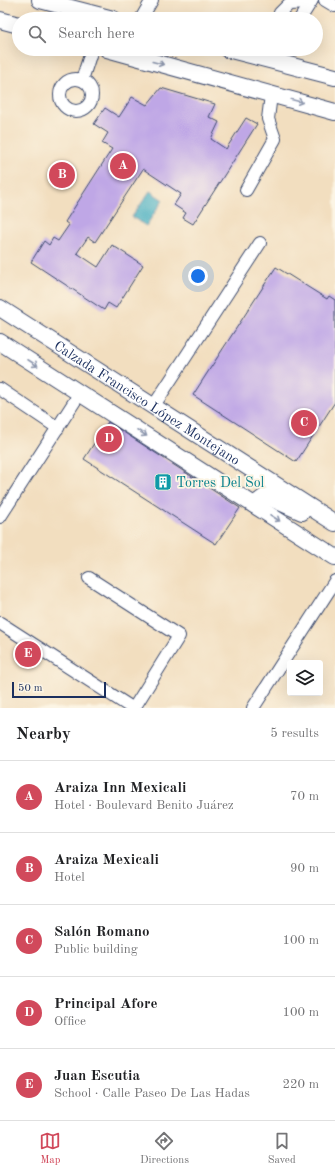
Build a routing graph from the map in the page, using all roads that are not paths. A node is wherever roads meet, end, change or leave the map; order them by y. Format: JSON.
{"nodes":[{"id":1,"x":152,"y":0,"type":"edge"},
{"id":2,"x":325,"y":0,"type":"edge"},
{"id":3,"x":48,"y":1,"type":"edge"},
{"id":4,"x":311,"y":2,"type":"edge"},
{"id":5,"x":335,"y":6,"type":"edge"},
{"id":6,"x":88,"y":12,"type":"edge"},
{"id":7,"x":145,"y":12,"type":"edge"},
{"id":8,"x":281,"y":12,"type":"edge"},
{"id":9,"x":305,"y":12,"type":"edge"},
{"id":10,"x":0,"y":20,"type":"edge"},
{"id":11,"x":12,"y":23,"type":"edge"},
{"id":12,"x":90,"y":56,"type":"edge"},
{"id":13,"x":133,"y":56,"type":"edge"},
{"id":14,"x":280,"y":56,"type":"edge"},
{"id":15,"x":335,"y":77,"type":"edge"},
{"id":16,"x":82,"y":80,"type":"dead end"},
{"id":17,"x":271,"y":94,"type":"junction"},
{"id":18,"x":335,"y":112,"type":"edge"},
{"id":19,"x":246,"y":190,"type":"dead end"},
{"id":20,"x":260,"y":243,"type":"dead end"},
{"id":21,"x":0,"y":308,"type":"edge"},
{"id":22,"x":0,"y":342,"type":"edge"},
{"id":23,"x":0,"y":389,"type":"edge"},
{"id":24,"x":80,"y":394,"type":"junction"},
{"id":25,"x":153,"y":406,"type":"junction"},
{"id":26,"x":58,"y":428,"type":"junction"},
{"id":27,"x":254,"y":505,"type":"junction"},
{"id":28,"x":318,"y":512,"type":"junction"},
{"id":29,"x":0,"y":517,"type":"edge"},
{"id":30,"x":335,"y":523,"type":"edge"},
{"id":31,"x":335,"y":558,"type":"edge"},
{"id":32,"x":89,"y":578,"type":"dead end"},
{"id":33,"x":333,"y":589,"type":"edge"},
{"id":34,"x":0,"y":623,"type":"edge"},
{"id":35,"x":133,"y":708,"type":"edge"},
{"id":36,"x":253,"y":708,"type":"edge"}],
"edges":[{"from":1,"to":7,"type":"street"},
{"from":2,"to":5,"type":"street"},
{"from":3,"to":6,"type":"main road"},
{"from":4,"to":8,"type":"street"},
{"from":4,"to":9,"type":"street"},
{"from":10,"to":11,"type":"main road"},
{"from":12,"to":16,"type":"street"},
{"from":13,"to":17,"type":"main road","one_way":true},
{"from":14,"to":15,"type":"main road"},
{"from":17,"to":18,"type":"main road","one_way":true},
{"from":17,"to":19,"type":"street"},
{"from":20,"to":25,"type":"street"},
{"from":21,"to":25,"type":"main road","name":"Calzada Francisco López Montejano"},
{"from":22,"to":24,"type":"main road","name":"Calzada Francisco López Montejano","one_way":true},
{"from":23,"to":26,"type":"street"},
{"from":24,"to":26,"type":"street"},
{"from":24,"to":27,"type":"main road","name":"Calzada Francisco López Montejano","one_way":true},
{"from":25,"to":28,"type":"main road","name":"Calzada Francisco López Montejano"},
{"from":26,"to":29,"type":"street"},
{"from":27,"to":28,"type":"main road"},
{"from":27,"to":31,"type":"main road","name":"Calzada Francisco López Montejano","one_way":true},
{"from":28,"to":30,"type":"main road","name":"Calzada Francisco López Montejano"},
{"from":32,"to":35,"type":"street"},
{"from":33,"to":36,"type":"street"},
{"from":34,"to":35,"type":"street"}]}
